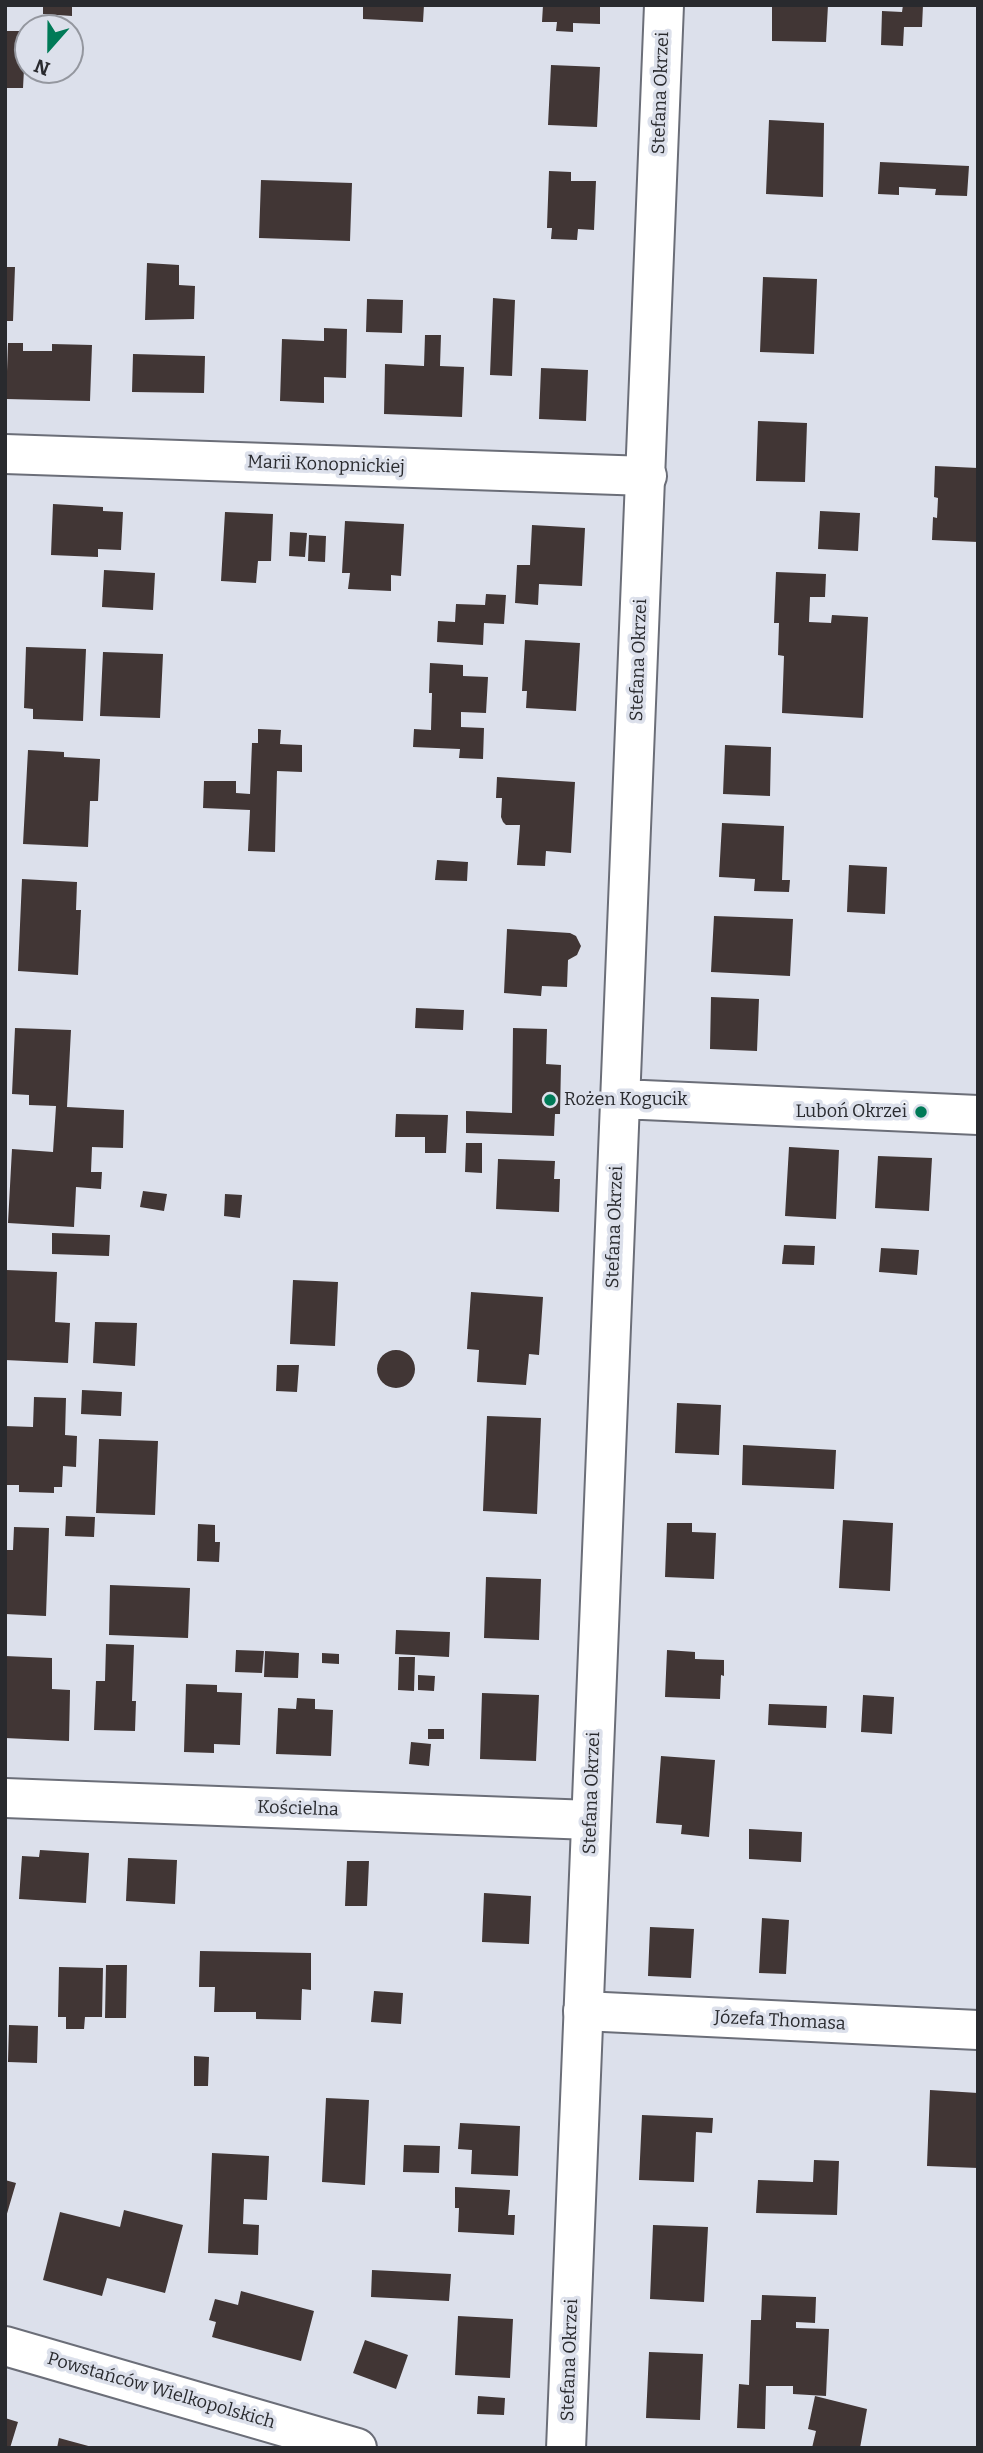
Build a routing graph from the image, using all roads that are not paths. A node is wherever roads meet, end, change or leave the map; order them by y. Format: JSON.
{"nodes":[{"id":1,"x":664,"y":5,"type":"edge"},
{"id":2,"x":5,"y":454,"type":"edge"},
{"id":3,"x":647,"y":476,"type":"junction"},
{"id":4,"x":621,"y":1099,"type":"junction"},
{"id":5,"x":978,"y":1115,"type":"edge"},
{"id":6,"x":5,"y":1798,"type":"edge"},
{"id":7,"x":591,"y":1820,"type":"junction"},
{"id":8,"x":583,"y":2011,"type":"junction"},
{"id":9,"x":978,"y":2030,"type":"edge"},
{"id":10,"x":5,"y":2346,"type":"edge"},
{"id":11,"x":357,"y":2448,"type":"edge"},
{"id":12,"x":566,"y":2448,"type":"edge"}],
"edges":[{"from":1,"to":3,"type":"street","name":"Stefana Okrzei"},
{"from":2,"to":3,"type":"street","name":"Marii Konopnickiej"},
{"from":3,"to":4,"type":"street","name":"Stefana Okrzei"},
{"from":4,"to":5,"type":"street"},
{"from":4,"to":7,"type":"street","name":"Stefana Okrzei"},
{"from":6,"to":7,"type":"street","name":"Kościelna"},
{"from":7,"to":8,"type":"street","name":"Stefana Okrzei"},
{"from":8,"to":9,"type":"street","name":"Józefa Thomasa"},
{"from":8,"to":12,"type":"street","name":"Stefana Okrzei"},
{"from":10,"to":11,"type":"street","name":"Powstańców Wielkopolskich"}]}
